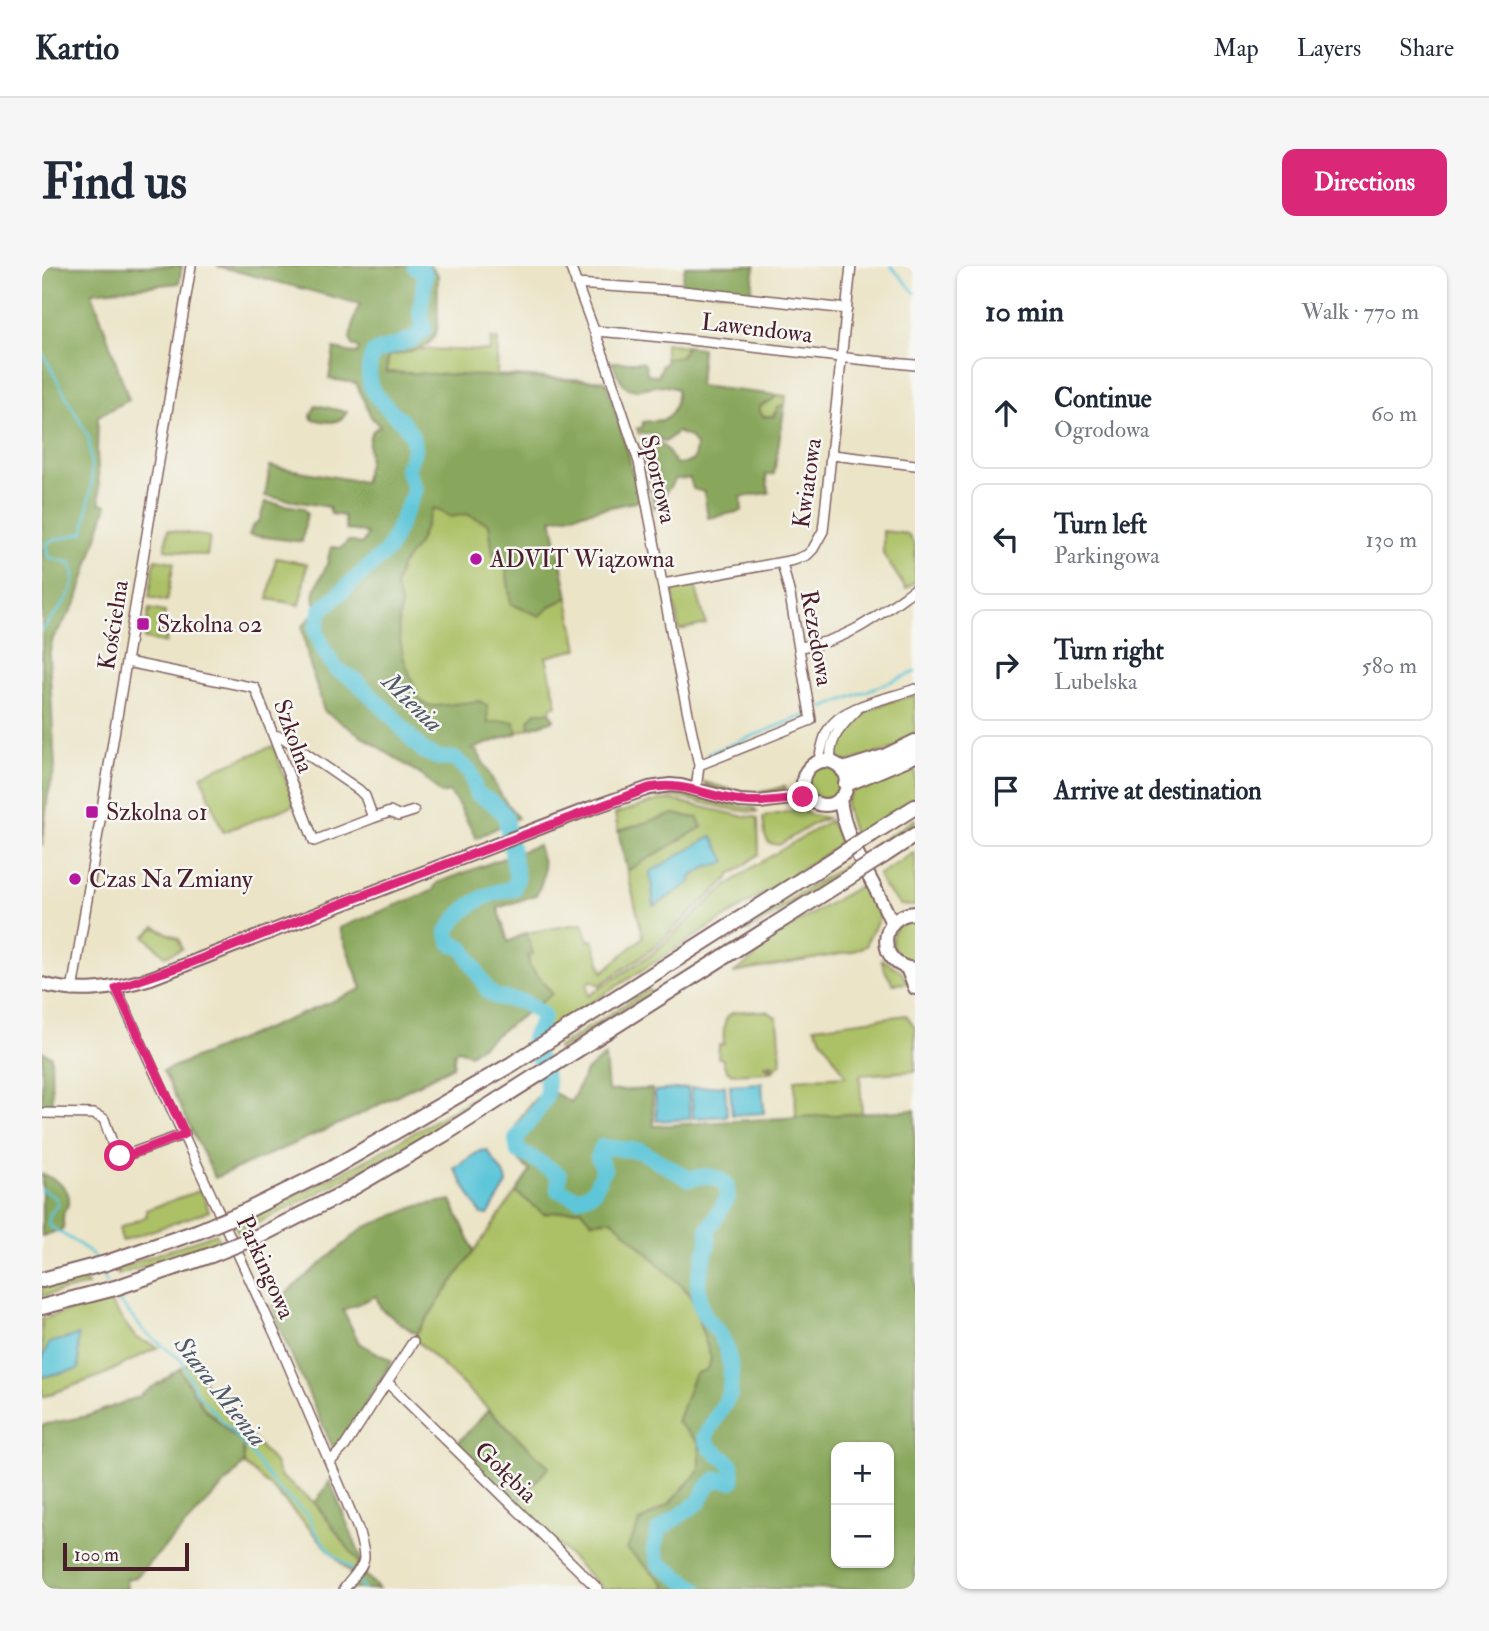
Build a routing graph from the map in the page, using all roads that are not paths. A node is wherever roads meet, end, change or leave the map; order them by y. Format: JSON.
{"nodes":[{"id":1,"x":191,"y":266,"type":"edge"},
{"id":2,"x":570,"y":266,"type":"edge"},
{"id":3,"x":851,"y":266,"type":"edge"},
{"id":4,"x":576,"y":284,"type":"junction"},
{"id":5,"x":847,"y":309,"type":"junction"},
{"id":6,"x":595,"y":331,"type":"junction"},
{"id":7,"x":842,"y":358,"type":"junction"},
{"id":8,"x":915,"y":365,"type":"edge"},
{"id":9,"x":833,"y":455,"type":"junction"},
{"id":10,"x":915,"y":465,"type":"edge"},
{"id":11,"x":782,"y":563,"type":"junction"},
{"id":12,"x":663,"y":584,"type":"junction"},
{"id":13,"x":915,"y":589,"type":"edge"},
{"id":14,"x":800,"y":647,"type":"junction"},
{"id":15,"x":127,"y":662,"type":"junction"},
{"id":16,"x":915,"y":689,"type":"edge"},
{"id":17,"x":273,"y":735,"type":"junction"},
{"id":18,"x":915,"y":742,"type":"edge"},
{"id":19,"x":915,"y":755,"type":"edge"},
{"id":20,"x":699,"y":765,"type":"junction"},
{"id":21,"x":835,"y":769,"type":"junction"},
{"id":22,"x":803,"y":783,"type":"junction"},
{"id":23,"x":696,"y":790,"type":"junction"},
{"id":24,"x":807,"y":796,"type":"junction"},
{"id":25,"x":840,"y":799,"type":"junction"},
{"id":26,"x":776,"y":800,"type":"junction"},
{"id":27,"x":827,"y":805,"type":"junction"},
{"id":28,"x":915,"y":807,"type":"edge"},
{"id":29,"x":414,"y":811,"type":"dead end"},
{"id":30,"x":373,"y":818,"type":"junction"},
{"id":31,"x":848,"y":830,"type":"junction"},
{"id":32,"x":915,"y":835,"type":"edge"},
{"id":33,"x":880,"y":894,"type":"junction"},
{"id":34,"x":909,"y":914,"type":"edge"},
{"id":35,"x":892,"y":924,"type":"junction"},
{"id":36,"x":911,"y":968,"type":"edge"},
{"id":37,"x":42,"y":984,"type":"edge"},
{"id":38,"x":116,"y":988,"type":"junction"},
{"id":39,"x":915,"y":988,"type":"edge"},
{"id":40,"x":72,"y":991,"type":"junction"},
{"id":41,"x":42,"y":1113,"type":"edge"},
{"id":42,"x":185,"y":1134,"type":"junction"},
{"id":43,"x":42,"y":1280,"type":"edge"},
{"id":44,"x":42,"y":1307,"type":"edge"},
{"id":45,"x":413,"y":1342,"type":"dead end"},
{"id":46,"x":387,"y":1382,"type":"junction"},
{"id":47,"x":330,"y":1462,"type":"junction"},
{"id":48,"x":347,"y":1585,"type":"edge"},
{"id":49,"x":598,"y":1589,"type":"edge"}],
"edges":[{"from":1,"to":15,"type":"street","name":"Kościelna"},
{"from":2,"to":4,"type":"street","name":"Sportowa"},
{"from":3,"to":5,"type":"street","name":"Kwiatowa"},
{"from":4,"to":5,"type":"street"},
{"from":4,"to":6,"type":"street","name":"Sportowa"},
{"from":5,"to":7,"type":"street","name":"Kwiatowa"},
{"from":6,"to":7,"type":"street","name":"Lawendowa"},
{"from":6,"to":12,"type":"street","name":"Sportowa"},
{"from":7,"to":8,"type":"street","name":"Lawendowa"},
{"from":7,"to":9,"type":"street","name":"Kwiatowa"},
{"from":9,"to":10,"type":"street"},
{"from":9,"to":11,"type":"street","name":"Kwiatowa"},
{"from":11,"to":12,"type":"street","name":"Kwiatowa"},
{"from":11,"to":14,"type":"street","name":"Rezedowa"},
{"from":12,"to":20,"type":"street","name":"Sportowa"},
{"from":13,"to":14,"type":"street"},
{"from":14,"to":20,"type":"street","name":"Rezedowa"},
{"from":15,"to":17,"type":"street","name":"Szkolna"},
{"from":15,"to":40,"type":"street","name":"Kościelna"},
{"from":16,"to":21,"type":"street"},
{"from":17,"to":30,"type":"street"},
{"from":17,"to":30,"type":"street","name":"Szkolna"},
{"from":18,"to":21,"type":"highway"},
{"from":19,"to":21,"type":"highway"},
{"from":20,"to":23,"type":"street","name":"Sportowa"},
{"from":21,"to":22,"type":"main road"},
{"from":21,"to":25,"type":"main road"},
{"from":22,"to":24,"type":"main road"},
{"from":22,"to":26,"type":"main road"},
{"from":23,"to":26,"type":"main road"},
{"from":23,"to":38,"type":"main road"},
{"from":24,"to":26,"type":"main road"},
{"from":24,"to":27,"type":"main road"},
{"from":25,"to":27,"type":"main road"},
{"from":25,"to":31,"type":"main road"},
{"from":27,"to":31,"type":"main road"},
{"from":28,"to":43,"type":"highway","bridge":true},
{"from":29,"to":30,"type":"street"},
{"from":31,"to":33,"type":"main road"},
{"from":32,"to":44,"type":"highway","bridge":true},
{"from":33,"to":34,"type":"main road"},
{"from":33,"to":35,"type":"main road"},
{"from":34,"to":35,"type":"main road"},
{"from":35,"to":36,"type":"main road"},
{"from":36,"to":39,"type":"main road"},
{"from":37,"to":40,"type":"main road"},
{"from":38,"to":40,"type":"main road"},
{"from":38,"to":42,"type":"street","name":"Parkingowa"},
{"from":41,"to":42,"type":"street"},
{"from":42,"to":47,"type":"street","name":"Parkingowa"},
{"from":45,"to":46,"type":"street"},
{"from":46,"to":47,"type":"street"},
{"from":46,"to":49,"type":"street","name":"Gołębia"},
{"from":47,"to":48,"type":"street","name":"Parkingowa"}]}
